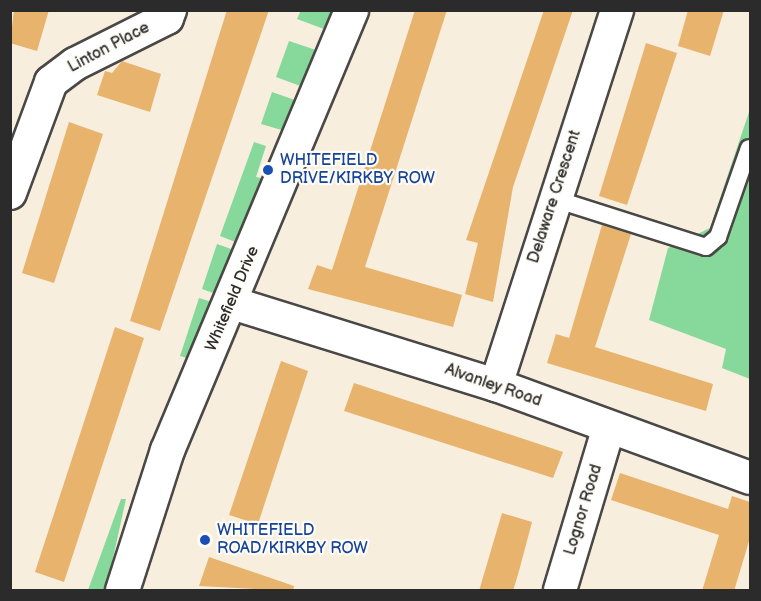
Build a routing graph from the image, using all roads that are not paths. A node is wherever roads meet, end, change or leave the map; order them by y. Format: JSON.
{"nodes":[{"id":1,"x":170,"y":10,"type":"edge"},
{"id":2,"x":351,"y":10,"type":"edge"},
{"id":3,"x":617,"y":10,"type":"edge"},
{"id":4,"x":749,"y":148,"type":"edge"},
{"id":5,"x":11,"y":190,"type":"edge"},
{"id":6,"x":555,"y":199,"type":"junction"},
{"id":7,"x":232,"y":303,"type":"junction"},
{"id":8,"x":496,"y":385,"type":"junction"},
{"id":9,"x":608,"y":430,"type":"junction"},
{"id":10,"x":750,"y":478,"type":"edge"},
{"id":11,"x":122,"y":591,"type":"edge"},
{"id":12,"x":560,"y":591,"type":"edge"}],
"edges":[{"from":1,"to":5,"type":"street","name":"Linton Place"},
{"from":2,"to":7,"type":"main road","name":"Whitefield Drive"},
{"from":3,"to":6,"type":"street","name":"Delaware Crescent"},
{"from":4,"to":6,"type":"lane"},
{"from":6,"to":8,"type":"street","name":"Delaware Crescent"},
{"from":7,"to":8,"type":"street","name":"Alvanley Road"},
{"from":7,"to":11,"type":"main road","name":"Whitefield Drive"},
{"from":8,"to":9,"type":"street","name":"Alvanley Road"},
{"from":9,"to":10,"type":"street","name":"Alvanley Road"},
{"from":9,"to":12,"type":"street","name":"Lognor Road"}]}
